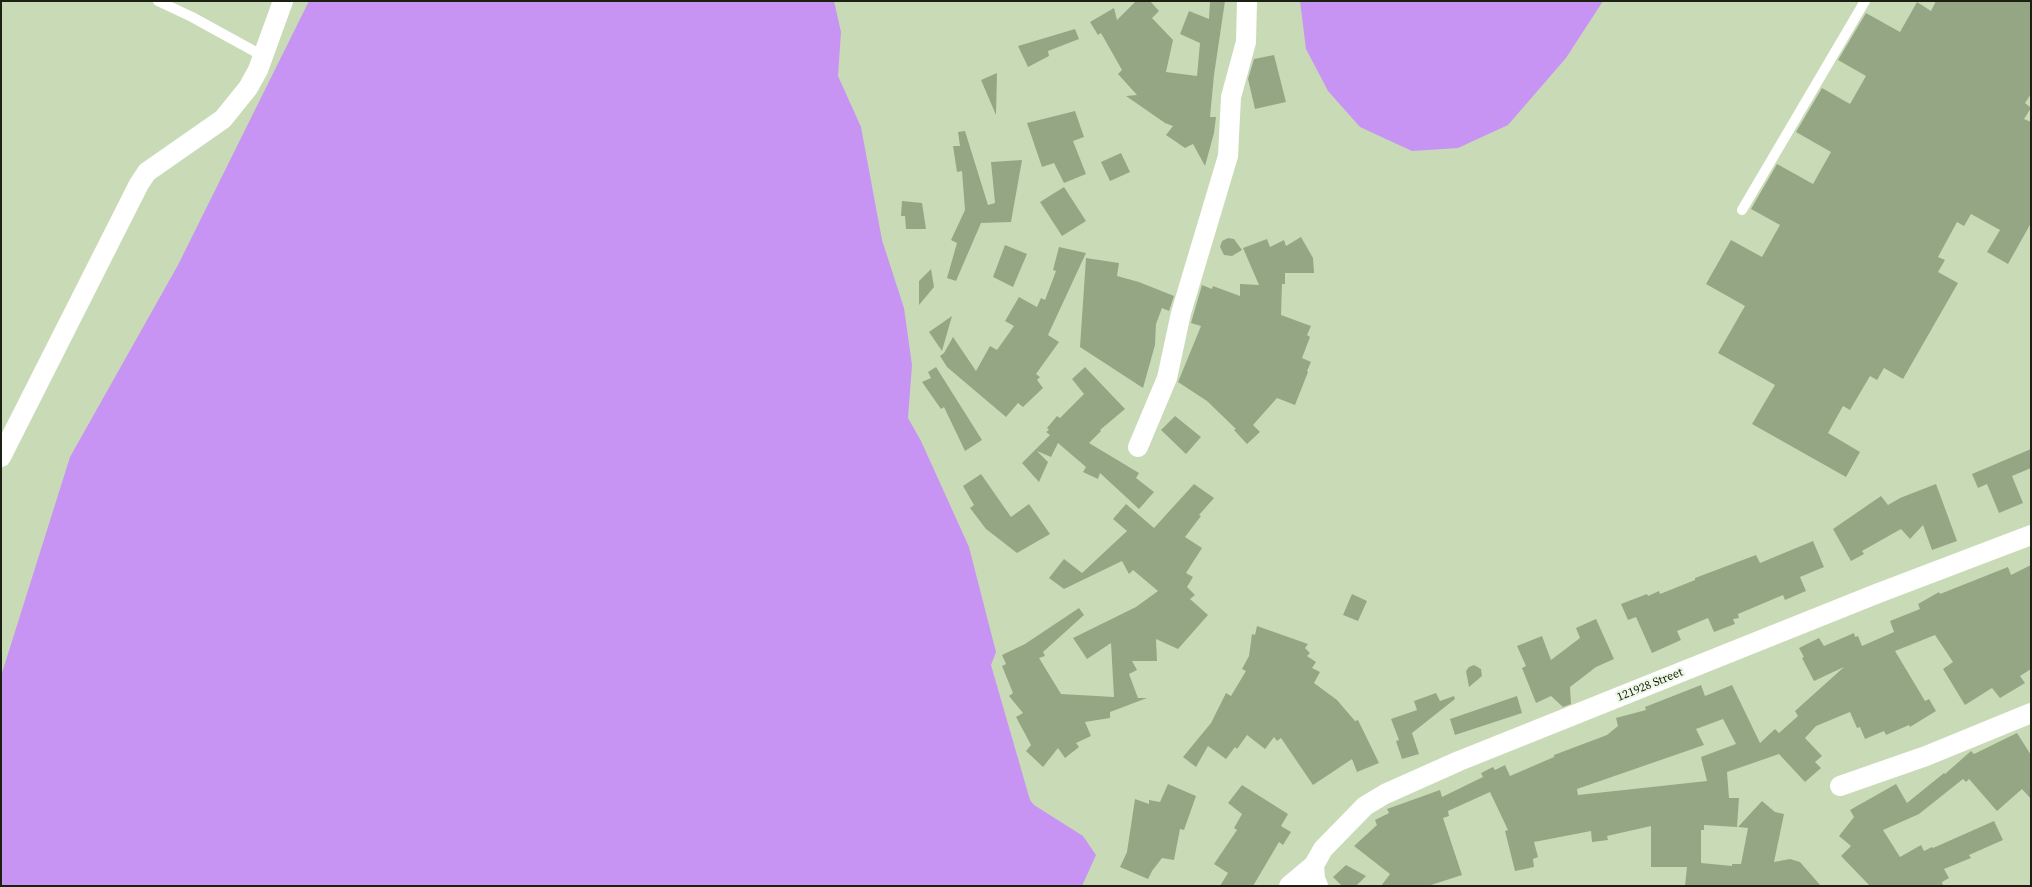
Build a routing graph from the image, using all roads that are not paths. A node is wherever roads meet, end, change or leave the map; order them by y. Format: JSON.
{"nodes":[{"id":1,"x":158,"y":1,"type":"edge"},
{"id":2,"x":283,"y":1,"type":"edge"},
{"id":3,"x":1247,"y":1,"type":"edge"},
{"id":4,"x":1865,"y":1,"type":"edge"},
{"id":5,"x":263,"y":56,"type":"junction"},
{"id":6,"x":1742,"y":210,"type":"dead end"},
{"id":7,"x":1138,"y":447,"type":"dead end"},
{"id":8,"x":1,"y":457,"type":"edge"},
{"id":9,"x":2031,"y":534,"type":"edge"},
{"id":10,"x":2031,"y":713,"type":"edge"},
{"id":11,"x":1840,"y":786,"type":"dead end"},
{"id":12,"x":1314,"y":865,"type":"junction"},
{"id":13,"x":1288,"y":886,"type":"edge"},
{"id":14,"x":1318,"y":886,"type":"edge"}],
"edges":[{"from":1,"to":5,"type":"lane"},
{"from":2,"to":5,"type":"street"},
{"from":3,"to":7,"type":"street"},
{"from":4,"to":6,"type":"lane"},
{"from":5,"to":8,"type":"street"},
{"from":9,"to":12,"type":"street","name":"121928 Street"},
{"from":10,"to":11,"type":"street"},
{"from":12,"to":13,"type":"street","name":"121928 Street"},
{"from":12,"to":14,"type":"street"}]}
